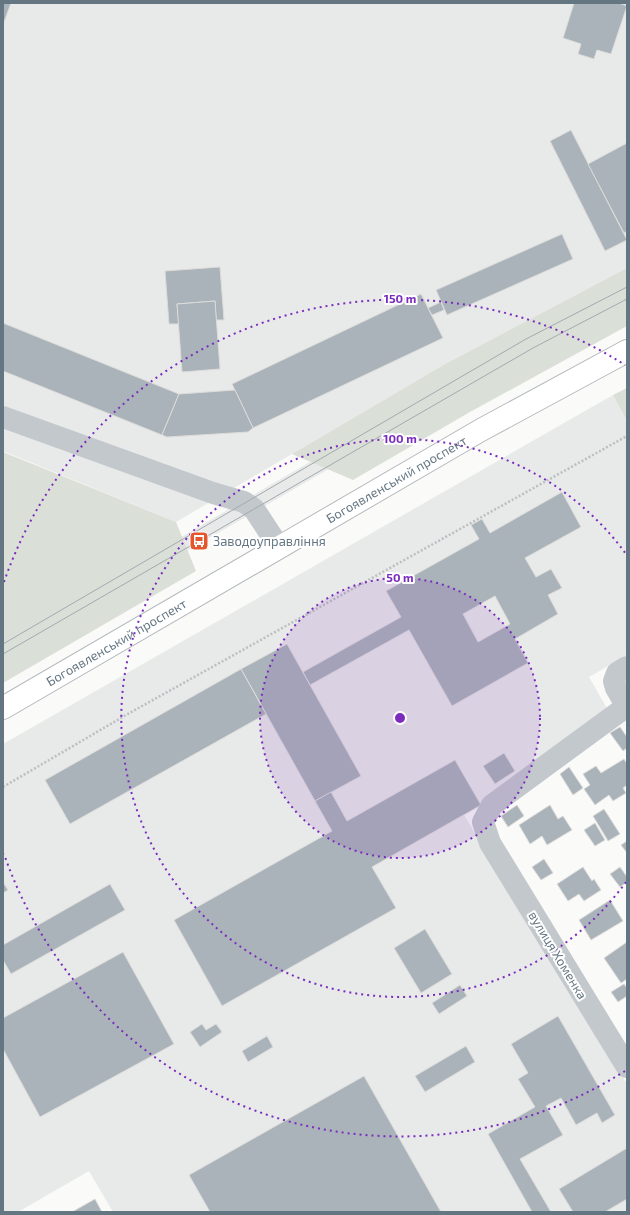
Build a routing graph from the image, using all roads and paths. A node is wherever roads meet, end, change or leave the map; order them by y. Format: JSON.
{"nodes":[{"id":1,"x":627,"y":351,"type":"edge"},
{"id":2,"x":3,"y":417,"type":"edge"},
{"id":3,"x":627,"y":436,"type":"edge"},
{"id":4,"x":279,"y":547,"type":"junction"},
{"id":5,"x":627,"y":667,"type":"edge"},
{"id":6,"x":627,"y":706,"type":"edge"},
{"id":7,"x":3,"y":708,"type":"edge"},
{"id":8,"x":3,"y":787,"type":"edge"},
{"id":9,"x":627,"y":1067,"type":"edge"}],
"edges":[{"from":1,"to":4,"type":"main road","name":"Богоявленський проспект"},
{"from":2,"to":4,"type":"street"},
{"from":3,"to":8,"type":"path"},
{"from":4,"to":7,"type":"main road","name":"Богоявленський проспект"},
{"from":5,"to":6,"type":"street"},
{"from":6,"to":9,"type":"street","name":"вулиця Хоменка"}]}
